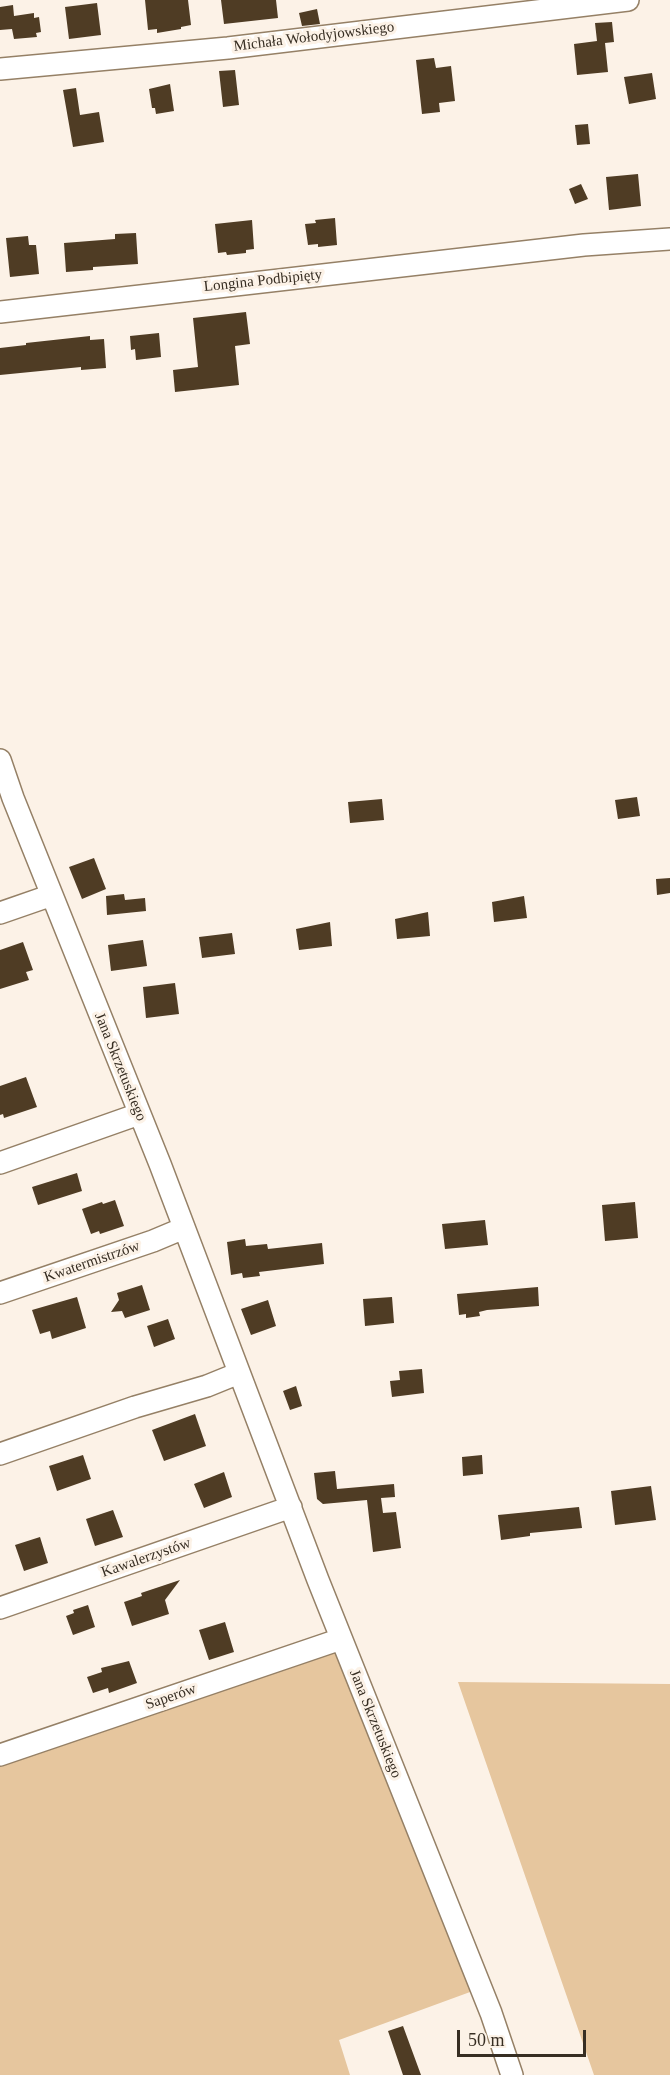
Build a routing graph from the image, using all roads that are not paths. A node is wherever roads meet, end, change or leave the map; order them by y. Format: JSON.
{"nodes":[{"id":1,"x":628,"y":0,"type":"edge"},
{"id":2,"x":0,"y":69,"type":"edge"},
{"id":3,"x":670,"y":239,"type":"edge"},
{"id":4,"x":0,"y":312,"type":"edge"},
{"id":5,"x":0,"y":760,"type":"edge"},
{"id":6,"x":52,"y":895,"type":"junction"},
{"id":7,"x":0,"y":913,"type":"edge"},
{"id":8,"x":139,"y":1114,"type":"junction"},
{"id":9,"x":0,"y":1163,"type":"edge"},
{"id":10,"x":184,"y":1228,"type":"junction"},
{"id":11,"x":0,"y":1293,"type":"edge"},
{"id":12,"x":239,"y":1373,"type":"junction"},
{"id":13,"x":0,"y":1454,"type":"edge"},
{"id":14,"x":291,"y":1507,"type":"junction"},
{"id":15,"x":0,"y":1608,"type":"edge"},
{"id":16,"x":341,"y":1639,"type":"junction"},
{"id":17,"x":0,"y":1755,"type":"edge"},
{"id":18,"x":512,"y":2075,"type":"edge"}],
"edges":[{"from":1,"to":2,"type":"street","name":"Michała Wołodyjowskiego"},
{"from":3,"to":4,"type":"street","name":"Longina Podbipięty"},
{"from":5,"to":6,"type":"street","name":"Jana Skrzetuskiego"},
{"from":6,"to":7,"type":"street"},
{"from":6,"to":8,"type":"street","name":"Jana Skrzetuskiego"},
{"from":8,"to":9,"type":"street"},
{"from":8,"to":10,"type":"street","name":"Jana Skrzetuskiego"},
{"from":10,"to":11,"type":"street","name":"Kwatermistrzów"},
{"from":10,"to":12,"type":"street","name":"Jana Skrzetuskiego"},
{"from":12,"to":13,"type":"street"},
{"from":12,"to":14,"type":"street","name":"Jana Skrzetuskiego"},
{"from":14,"to":15,"type":"street","name":"Kawalerzystów"},
{"from":14,"to":16,"type":"street","name":"Jana Skrzetuskiego"},
{"from":16,"to":17,"type":"street","name":"Saperów"},
{"from":16,"to":18,"type":"street","name":"Jana Skrzetuskiego"}]}
